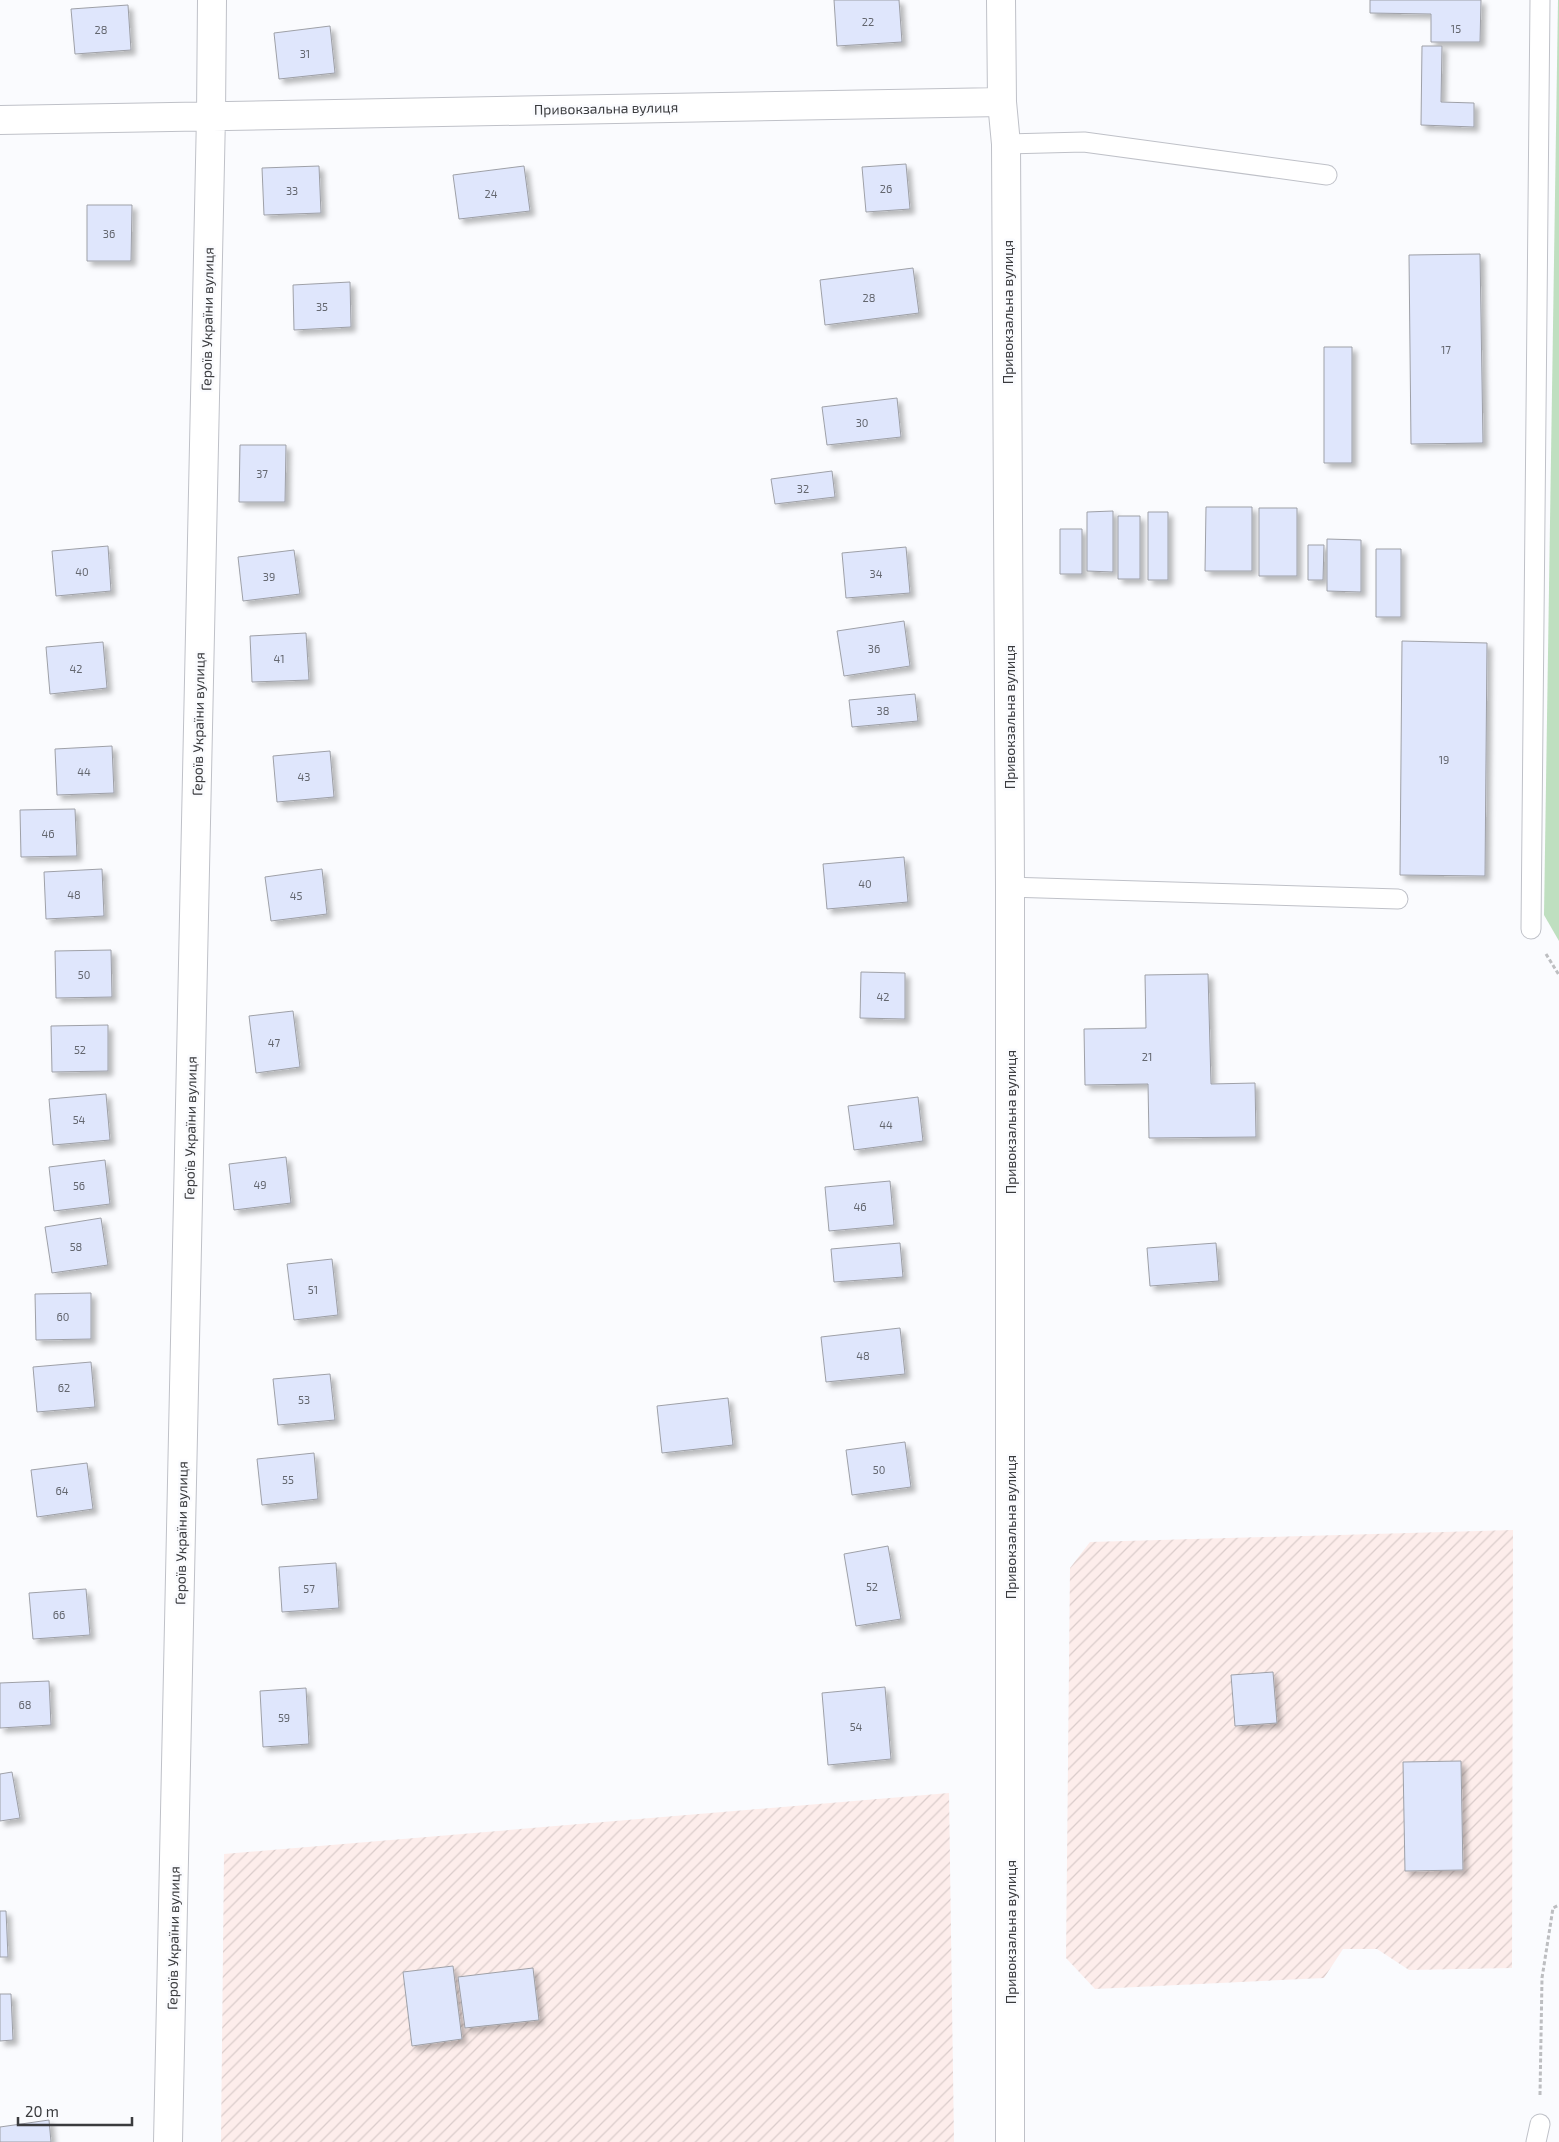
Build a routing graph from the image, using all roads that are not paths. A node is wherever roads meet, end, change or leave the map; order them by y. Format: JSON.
{"nodes":[{"id":1,"x":212,"y":0,"type":"edge"},
{"id":2,"x":1002,"y":0,"type":"edge"},
{"id":3,"x":1540,"y":0,"type":"edge"},
{"id":4,"x":1002,"y":102,"type":"junction"},
{"id":5,"x":211,"y":115,"type":"junction"},
{"id":6,"x":0,"y":120,"type":"edge"},
{"id":7,"x":1006,"y":144,"type":"junction"},
{"id":8,"x":1327,"y":175,"type":"dead end"},
{"id":9,"x":1010,"y":887,"type":"junction"},
{"id":10,"x":1398,"y":899,"type":"dead end"},
{"id":11,"x":1531,"y":929,"type":"dead end"},
{"id":12,"x":168,"y":2142,"type":"edge"},
{"id":13,"x":1010,"y":2142,"type":"edge"}],
"edges":[{"from":1,"to":5,"type":"street","name":"Героїв України вулиця"},
{"from":2,"to":4,"type":"street","name":"Привокзальна вулиця"},
{"from":3,"to":11,"type":"lane"},
{"from":4,"to":5,"type":"street","name":"Привокзальна вулиця"},
{"from":4,"to":7,"type":"street","name":"Привокзальна вулиця"},
{"from":5,"to":6,"type":"street"},
{"from":5,"to":12,"type":"street","name":"Героїв України вулиця"},
{"from":7,"to":8,"type":"lane"},
{"from":7,"to":9,"type":"street","name":"Привокзальна вулиця"},
{"from":9,"to":10,"type":"lane"},
{"from":9,"to":13,"type":"street","name":"Привокзальна вулиця"}]}
